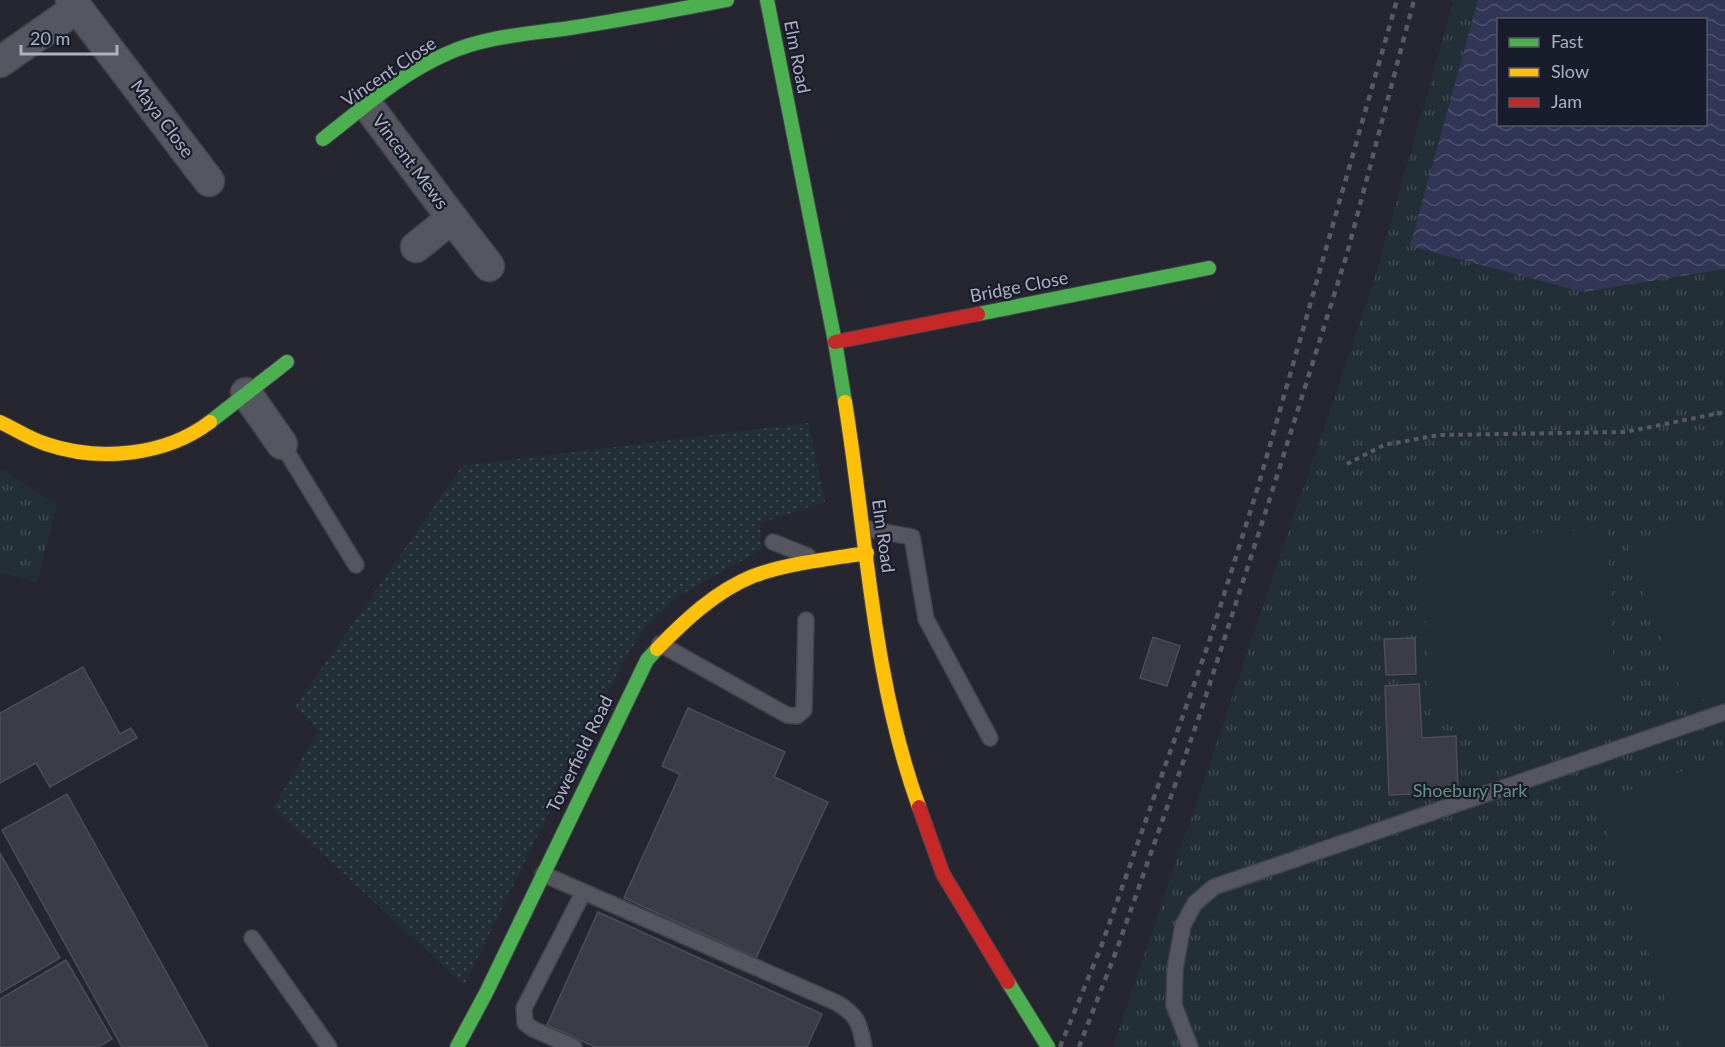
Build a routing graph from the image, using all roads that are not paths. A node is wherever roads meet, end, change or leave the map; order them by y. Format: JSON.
{"nodes":[{"id":1,"x":727,"y":0,"type":"edge"},
{"id":2,"x":767,"y":0,"type":"edge"},
{"id":3,"x":74,"y":4,"type":"edge"},
{"id":4,"x":0,"y":62,"type":"edge"},
{"id":5,"x":368,"y":106,"type":"junction"},
{"id":6,"x":323,"y":139,"type":"dead end"},
{"id":7,"x":209,"y":181,"type":"dead end"},
{"id":8,"x":452,"y":218,"type":"junction"},
{"id":9,"x":416,"y":247,"type":"dead end"},
{"id":10,"x":489,"y":266,"type":"dead end"},
{"id":11,"x":1209,"y":268,"type":"dead end"},
{"id":12,"x":835,"y":342,"type":"junction"},
{"id":13,"x":287,"y":362,"type":"dead end"},
{"id":14,"x":246,"y":393,"type":"junction"},
{"id":15,"x":0,"y":422,"type":"edge"},
{"id":16,"x":282,"y":444,"type":"joint"},
{"id":17,"x":863,"y":528,"type":"junction"},
{"id":18,"x":773,"y":542,"type":"dead end"},
{"id":19,"x":867,"y":553,"type":"junction"},
{"id":20,"x":819,"y":561,"type":"junction"},
{"id":21,"x":356,"y":565,"type":"dead end"},
{"id":22,"x":806,"y":620,"type":"dead end"},
{"id":23,"x":660,"y":644,"type":"junction"},
{"id":24,"x":1725,"y":712,"type":"edge"},
{"id":25,"x":990,"y":738,"type":"dead end"},
{"id":26,"x":543,"y":874,"type":"junction"},
{"id":27,"x":583,"y":892,"type":"junction"},
{"id":28,"x":252,"y":938,"type":"dead end"},
{"id":29,"x":329,"y":1047,"type":"edge"},
{"id":30,"x":457,"y":1047,"type":"edge"},
{"id":31,"x":574,"y":1047,"type":"edge"},
{"id":32,"x":864,"y":1047,"type":"edge"},
{"id":33,"x":1048,"y":1047,"type":"edge"},
{"id":34,"x":1190,"y":1047,"type":"edge"}],
"edges":[{"from":1,"to":5,"type":"street","name":"Vincent Close"},
{"from":2,"to":12,"type":"street","name":"Elm Road"},
{"from":3,"to":4,"type":"street"},
{"from":3,"to":7,"type":"street","name":"Maya Close"},
{"from":5,"to":6,"type":"street","name":"Vincent Close"},
{"from":5,"to":8,"type":"street","name":"Vincent Mews"},
{"from":8,"to":9,"type":"street","name":"Vincent Mews"},
{"from":8,"to":10,"type":"street","name":"Vincent Mews"},
{"from":11,"to":12,"type":"street","name":"Bridge Close"},
{"from":12,"to":17,"type":"street","name":"Elm Road"},
{"from":13,"to":14,"type":"street"},
{"from":14,"to":15,"type":"street"},
{"from":14,"to":16,"type":"street"},
{"from":16,"to":21,"type":"lane"},
{"from":17,"to":19,"type":"street","name":"Elm Road"},
{"from":17,"to":25,"type":"lane"},
{"from":18,"to":20,"type":"lane"},
{"from":19,"to":20,"type":"street","name":"Towerfield Road"},
{"from":19,"to":33,"type":"street","name":"Elm Road"},
{"from":20,"to":23,"type":"street","name":"Towerfield Road"},
{"from":22,"to":23,"type":"lane"},
{"from":23,"to":26,"type":"street","name":"Towerfield Road"},
{"from":24,"to":34,"type":"lane"},
{"from":26,"to":27,"type":"lane"},
{"from":26,"to":30,"type":"street","name":"Towerfield Road"},
{"from":27,"to":31,"type":"lane"},
{"from":27,"to":32,"type":"lane"},
{"from":28,"to":29,"type":"lane"}]}
